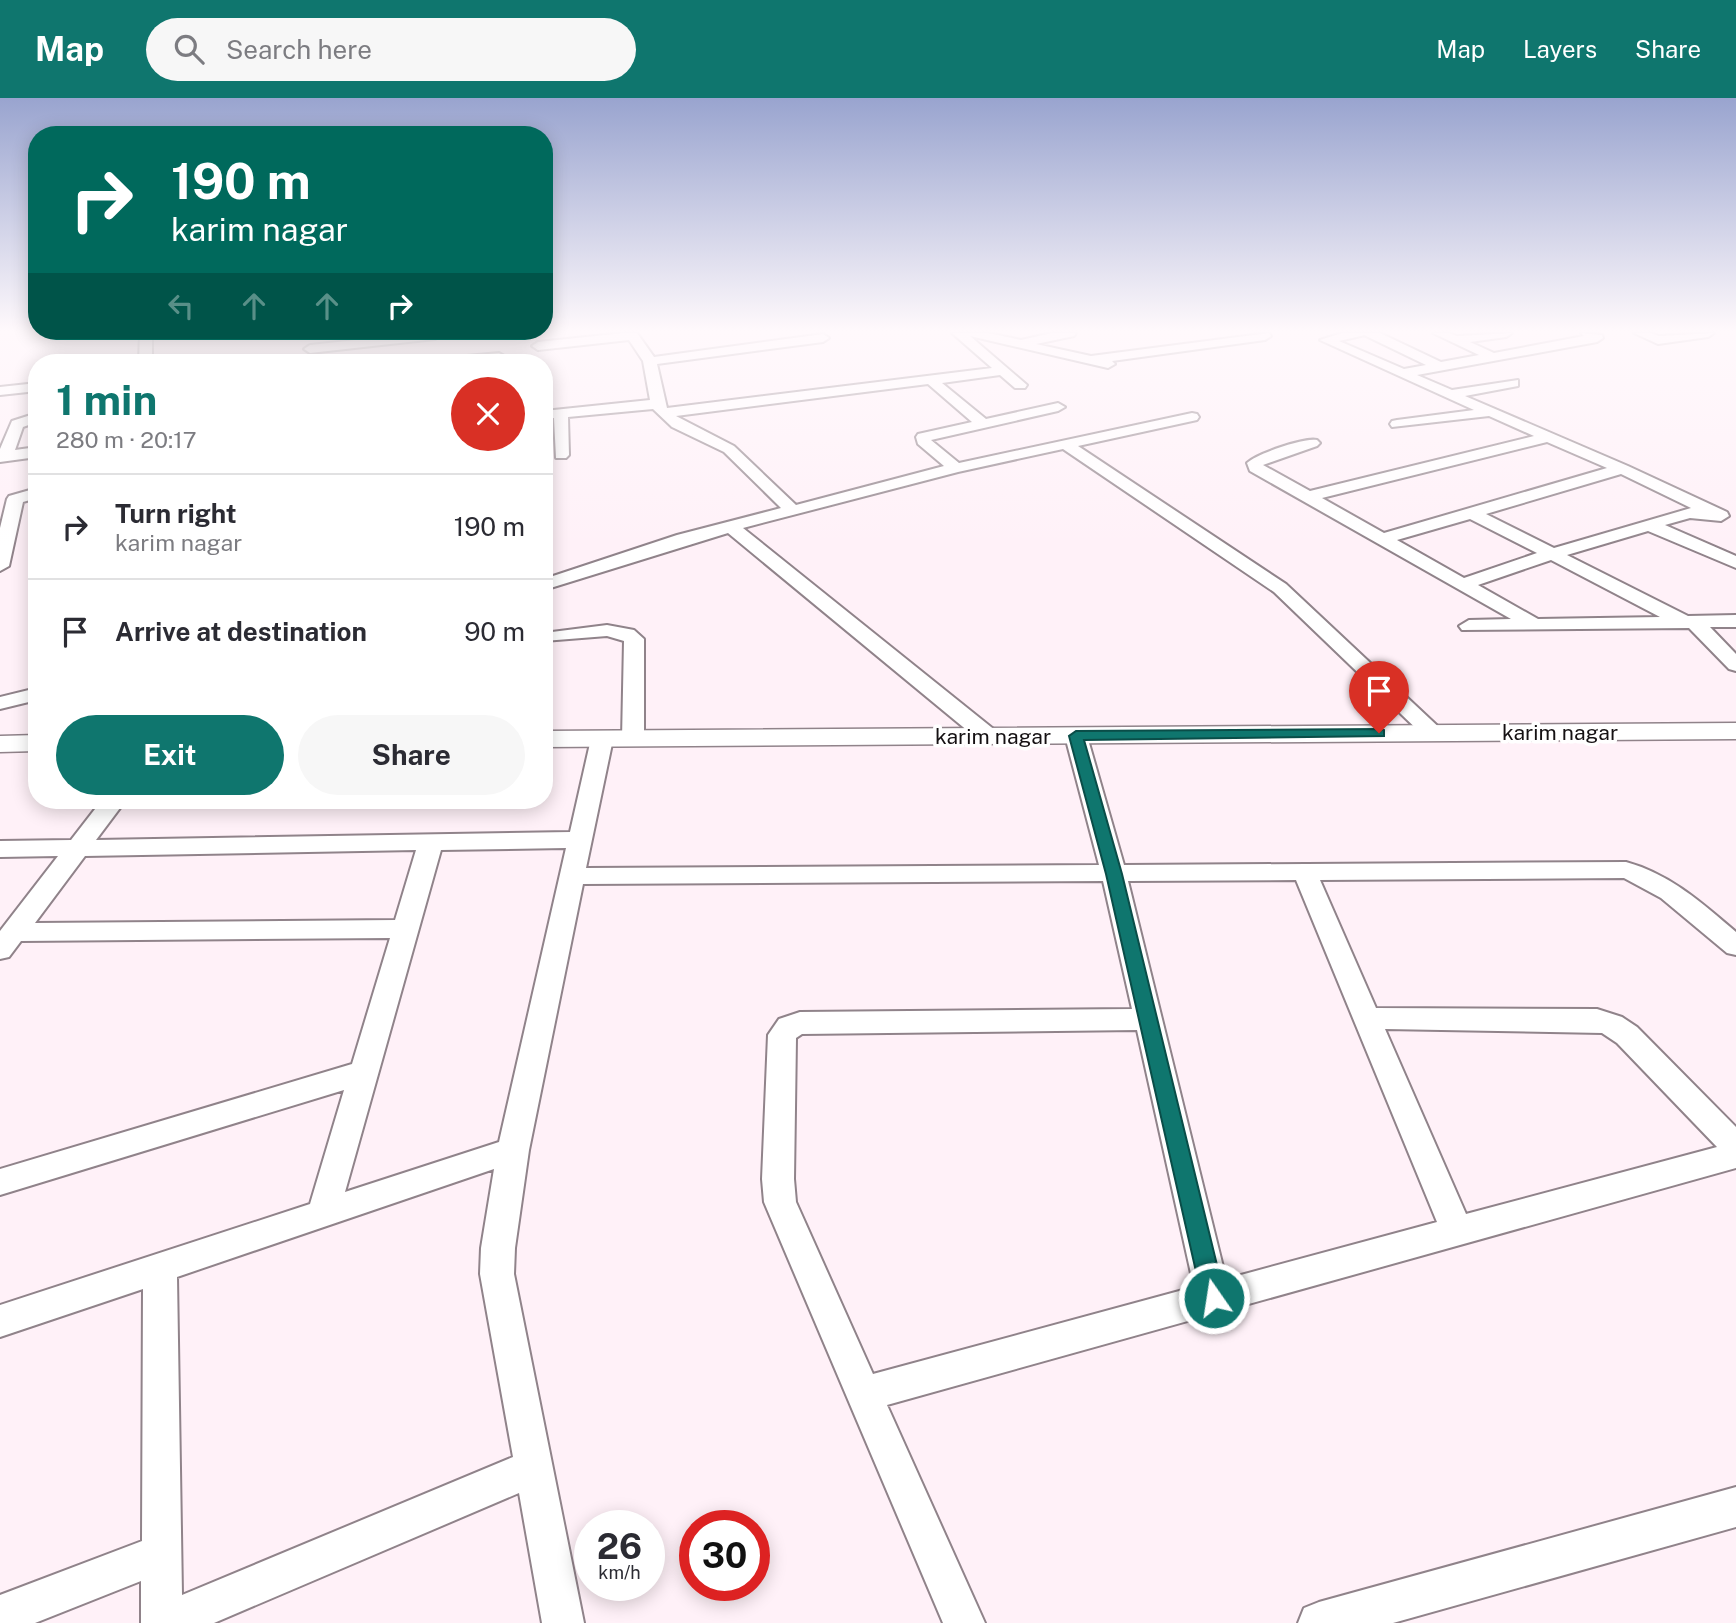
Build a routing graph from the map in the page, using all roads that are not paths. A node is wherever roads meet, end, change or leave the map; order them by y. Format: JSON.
{"nodes":[{"id":1,"x":660,"y":404,"type":"edge"},
{"id":2,"x":708,"y":404,"type":"edge"},
{"id":3,"x":960,"y":404,"type":"edge"},
{"id":4,"x":1474,"y":404,"type":"edge"},
{"id":5,"x":1058,"y":407,"type":"dead end"},
{"id":6,"x":661,"y":409,"type":"junction"},
{"id":7,"x":1492,"y":412,"type":"junction"},
{"id":8,"x":561,"y":413,"type":"junction"},
{"id":9,"x":553,"y":414,"type":"edge"},
{"id":10,"x":1192,"y":417,"type":"dead end"},
{"id":11,"x":28,"y":420,"type":"edge"},
{"id":12,"x":982,"y":423,"type":"junction"},
{"id":13,"x":1397,"y":424,"type":"dead end"},
{"id":14,"x":1549,"y":437,"type":"junction"},
{"id":15,"x":1312,"y":443,"type":"dead end"},
{"id":16,"x":1065,"y":444,"type":"junction"},
{"id":17,"x":28,"y":453,"type":"edge"},
{"id":18,"x":561,"y":455,"type":"dead end"},
{"id":19,"x":0,"y":457,"type":"edge"},
{"id":20,"x":956,"y":468,"type":"junction"},
{"id":21,"x":1622,"y":469,"type":"junction"},
{"id":22,"x":28,"y":494,"type":"edge"},
{"id":23,"x":19,"y":496,"type":"junction"},
{"id":24,"x":0,"y":497,"type":"edge"},
{"id":25,"x":1307,"y":497,"type":"junction"},
{"id":26,"x":792,"y":510,"type":"junction"},
{"id":27,"x":1470,"y":512,"type":"junction"},
{"id":28,"x":1728,"y":518,"type":"edge"},
{"id":29,"x":1650,"y":525,"type":"junction"},
{"id":30,"x":730,"y":526,"type":"junction"},
{"id":31,"x":1382,"y":539,"type":"junction"},
{"id":32,"x":1552,"y":554,"type":"junction"},
{"id":33,"x":1736,"y":563,"type":"edge"},
{"id":34,"x":0,"y":566,"type":"edge"},
{"id":35,"x":553,"y":581,"type":"edge"},
{"id":36,"x":1463,"y":584,"type":"junction"},
{"id":37,"x":1736,"y":621,"type":"edge"},
{"id":38,"x":1690,"y":622,"type":"junction"},
{"id":39,"x":1535,"y":625,"type":"junction"},
{"id":40,"x":1469,"y":626,"type":"dead end"},
{"id":41,"x":553,"y":637,"type":"edge"},
{"id":42,"x":1736,"y":665,"type":"edge"},
{"id":43,"x":28,"y":696,"type":"edge"},
{"id":44,"x":0,"y":703,"type":"edge"},
{"id":45,"x":1736,"y":731,"type":"edge"},
{"id":46,"x":1434,"y":733,"type":"junction"},
{"id":47,"x":988,"y":736,"type":"junction"},
{"id":48,"x":1076,"y":736,"type":"junction"},
{"id":49,"x":553,"y":739,"type":"edge"},
{"id":50,"x":602,"y":739,"type":"junction"},
{"id":51,"x":633,"y":739,"type":"junction"},
{"id":52,"x":28,"y":743,"type":"edge"},
{"id":53,"x":0,"y":744,"type":"edge"},
{"id":54,"x":107,"y":809,"type":"edge"},
{"id":55,"x":580,"y":840,"type":"junction"},
{"id":56,"x":431,"y":842,"type":"junction"},
{"id":57,"x":77,"y":848,"type":"junction"},
{"id":58,"x":0,"y":849,"type":"edge"},
{"id":59,"x":1305,"y":873,"type":"junction"},
{"id":60,"x":1114,"y":874,"type":"junction"},
{"id":61,"x":573,"y":876,"type":"junction"},
{"id":62,"x":406,"y":929,"type":"junction"},
{"id":63,"x":7,"y":941,"type":"edge"},
{"id":64,"x":1736,"y":946,"type":"edge"},
{"id":65,"x":1365,"y":1018,"type":"junction"},
{"id":66,"x":1148,"y":1019,"type":"junction"},
{"id":67,"x":364,"y":1072,"type":"junction"},
{"id":68,"x":1736,"y":1147,"type":"edge"},
{"id":69,"x":513,"y":1150,"type":"junction"},
{"id":70,"x":1736,"y":1155,"type":"edge"},
{"id":71,"x":0,"y":1182,"type":"edge"},
{"id":72,"x":323,"y":1213,"type":"junction"},
{"id":73,"x":1457,"y":1231,"type":"junction"},
{"id":74,"x":160,"y":1268,"type":"junction"},
{"id":75,"x":1214,"y":1298,"type":"junction"},
{"id":76,"x":0,"y":1321,"type":"edge"},
{"id":77,"x":864,"y":1394,"type":"junction"},
{"id":78,"x":535,"y":1466,"type":"junction"},
{"id":79,"x":1736,"y":1507,"type":"edge"},
{"id":80,"x":162,"y":1553,"type":"junction"},
{"id":81,"x":0,"y":1616,"type":"edge"},
{"id":82,"x":164,"y":1623,"type":"edge"},
{"id":83,"x":563,"y":1623,"type":"edge"},
{"id":84,"x":964,"y":1623,"type":"edge"},
{"id":85,"x":1319,"y":1623,"type":"edge"}],
"edges":[{"from":1,"to":6,"type":"street"},
{"from":2,"to":6,"type":"street"},
{"from":3,"to":12,"type":"street"},
{"from":4,"to":7,"type":"street"},
{"from":5,"to":12,"type":"street"},
{"from":6,"to":8,"type":"street"},
{"from":6,"to":26,"type":"street"},
{"from":7,"to":13,"type":"street"},
{"from":7,"to":14,"type":"street"},
{"from":8,"to":9,"type":"street"},
{"from":8,"to":18,"type":"street"},
{"from":10,"to":16,"type":"street"},
{"from":11,"to":19,"type":"street"},
{"from":12,"to":20,"type":"street"},
{"from":14,"to":21,"type":"street"},
{"from":14,"to":25,"type":"street"},
{"from":15,"to":25,"type":"street"},
{"from":16,"to":20,"type":"street"},
{"from":16,"to":46,"type":"street"},
{"from":17,"to":19,"type":"street"},
{"from":20,"to":26,"type":"street"},
{"from":21,"to":27,"type":"street"},
{"from":21,"to":28,"type":"street"},
{"from":22,"to":23,"type":"street"},
{"from":23,"to":24,"type":"street"},
{"from":23,"to":34,"type":"street"},
{"from":25,"to":31,"type":"street"},
{"from":26,"to":30,"type":"street"},
{"from":27,"to":31,"type":"street"},
{"from":27,"to":32,"type":"street"},
{"from":28,"to":29,"type":"street"},
{"from":29,"to":32,"type":"street"},
{"from":29,"to":33,"type":"street"},
{"from":30,"to":35,"type":"street"},
{"from":30,"to":47,"type":"street"},
{"from":31,"to":36,"type":"street"},
{"from":32,"to":36,"type":"street"},
{"from":32,"to":38,"type":"street"},
{"from":36,"to":39,"type":"street"},
{"from":37,"to":38,"type":"street"},
{"from":38,"to":39,"type":"street"},
{"from":38,"to":42,"type":"street"},
{"from":39,"to":40,"type":"street"},
{"from":41,"to":51,"type":"street"},
{"from":43,"to":44,"type":"street"},
{"from":45,"to":46,"type":"street","name":"karim nagar"},
{"from":46,"to":48,"type":"street","name":"karim nagar"},
{"from":47,"to":48,"type":"street","name":"karim nagar"},
{"from":47,"to":51,"type":"street","name":"karim nagar"},
{"from":48,"to":60,"type":"street"},
{"from":49,"to":50,"type":"street","name":"karim nagar"},
{"from":50,"to":51,"type":"street","name":"karim nagar"},
{"from":50,"to":55,"type":"street"},
{"from":52,"to":53,"type":"street"},
{"from":54,"to":57,"type":"street"},
{"from":55,"to":56,"type":"street"},
{"from":55,"to":61,"type":"street"},
{"from":56,"to":57,"type":"street"},
{"from":56,"to":62,"type":"street"},
{"from":57,"to":58,"type":"street"},
{"from":57,"to":63,"type":"street"},
{"from":59,"to":60,"type":"street"},
{"from":59,"to":64,"type":"street"},
{"from":59,"to":65,"type":"street"},
{"from":60,"to":61,"type":"street"},
{"from":60,"to":66,"type":"street"},
{"from":61,"to":69,"type":"street"},
{"from":62,"to":63,"type":"street"},
{"from":62,"to":67,"type":"street"},
{"from":65,"to":68,"type":"street"},
{"from":65,"to":73,"type":"street"},
{"from":66,"to":75,"type":"street"},
{"from":66,"to":77,"type":"street"},
{"from":67,"to":71,"type":"street"},
{"from":67,"to":72,"type":"street"},
{"from":69,"to":72,"type":"street"},
{"from":69,"to":78,"type":"street"},
{"from":70,"to":73,"type":"street"},
{"from":72,"to":74,"type":"street"},
{"from":73,"to":75,"type":"street"},
{"from":74,"to":76,"type":"street"},
{"from":74,"to":80,"type":"street"},
{"from":75,"to":77,"type":"street"},
{"from":77,"to":84,"type":"street"},
{"from":78,"to":82,"type":"street"},
{"from":78,"to":83,"type":"street"},
{"from":79,"to":85,"type":"street"},
{"from":80,"to":81,"type":"street"},
{"from":80,"to":82,"type":"street"}]}
